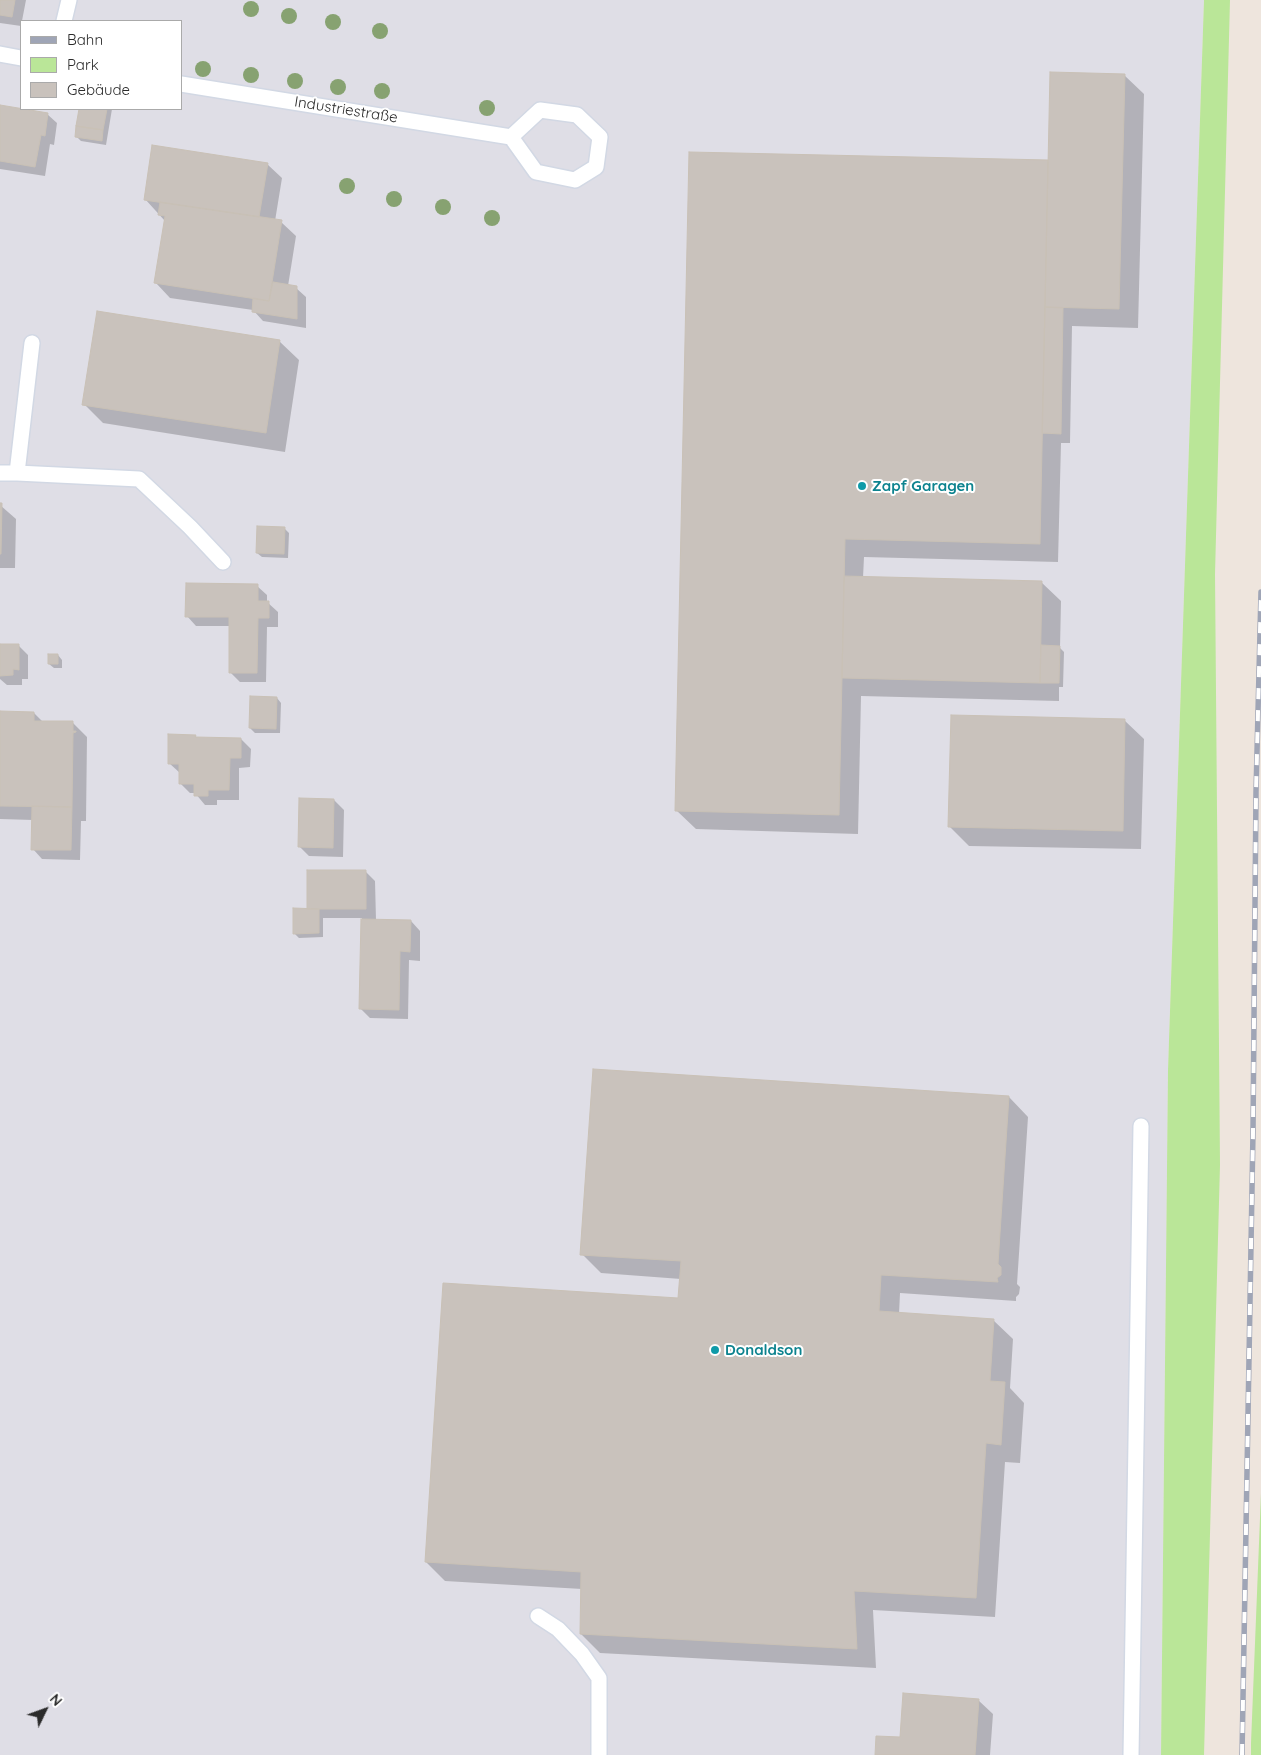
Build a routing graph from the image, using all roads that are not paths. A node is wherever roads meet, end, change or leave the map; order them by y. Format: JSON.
{"nodes":[{"id":1,"x":69,"y":0,"type":"edge"},
{"id":2,"x":64,"y":20,"type":"edge"},
{"id":3,"x":0,"y":54,"type":"edge"},
{"id":4,"x":20,"y":58,"type":"edge"},
{"id":5,"x":182,"y":84,"type":"edge"},
{"id":6,"x":512,"y":137,"type":"junction"},
{"id":7,"x":32,"y":343,"type":"dead end"},
{"id":8,"x":0,"y":473,"type":"edge"},
{"id":9,"x":17,"y":473,"type":"junction"},
{"id":10,"x":223,"y":562,"type":"dead end"},
{"id":11,"x":1141,"y":1126,"type":"dead end"},
{"id":12,"x":538,"y":1616,"type":"dead end"},
{"id":13,"x":599,"y":1755,"type":"edge"},
{"id":14,"x":1132,"y":1755,"type":"edge"}],
"edges":[{"from":1,"to":2,"type":"lane"},
{"from":3,"to":4,"type":"lane"},
{"from":5,"to":6,"type":"lane","name":"Industriestraße"},
{"from":6,"to":6,"type":"lane"},
{"from":7,"to":9,"type":"lane"},
{"from":8,"to":9,"type":"lane"},
{"from":9,"to":10,"type":"lane"},
{"from":11,"to":14,"type":"lane"},
{"from":12,"to":13,"type":"lane"}]}
